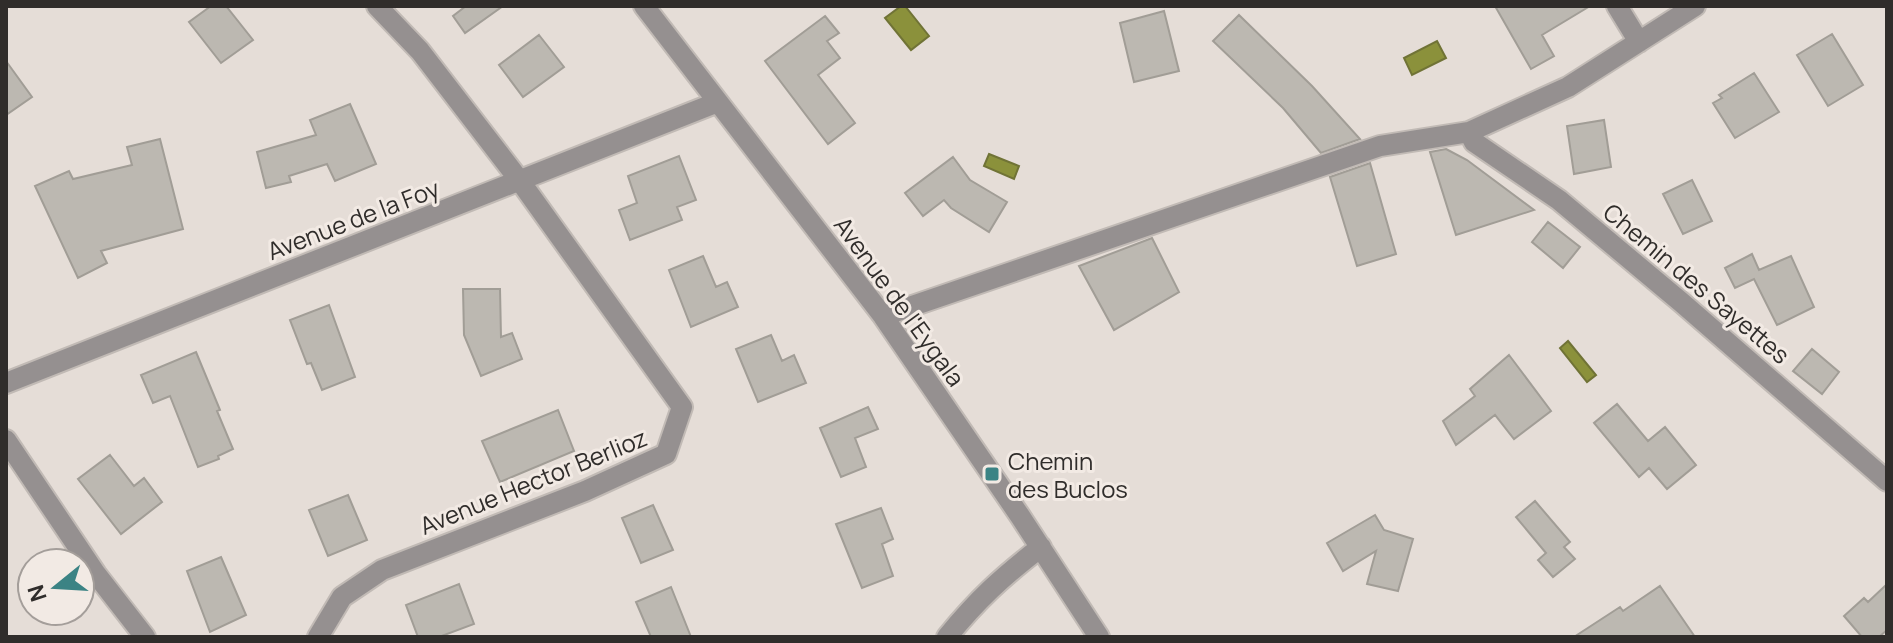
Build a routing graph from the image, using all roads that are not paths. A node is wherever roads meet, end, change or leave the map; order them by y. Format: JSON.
{"nodes":[{"id":1,"x":377,"y":6,"type":"edge"},
{"id":2,"x":644,"y":6,"type":"edge"},
{"id":3,"x":1617,"y":6,"type":"edge"},
{"id":4,"x":1695,"y":6,"type":"edge"},
{"id":5,"x":1639,"y":42,"type":"junction"},
{"id":6,"x":718,"y":102,"type":"junction"},
{"id":7,"x":1469,"y":132,"type":"junction"},
{"id":8,"x":520,"y":181,"type":"junction"},
{"id":9,"x":883,"y":316,"type":"junction"},
{"id":10,"x":6,"y":383,"type":"edge"},
{"id":11,"x":6,"y":440,"type":"edge"},
{"id":12,"x":1887,"y":481,"type":"edge"},
{"id":13,"x":1041,"y":547,"type":"junction"},
{"id":14,"x":145,"y":637,"type":"edge"},
{"id":15,"x":318,"y":637,"type":"edge"},
{"id":16,"x":947,"y":637,"type":"edge"},
{"id":17,"x":1099,"y":637,"type":"edge"}],
"edges":[{"from":1,"to":8,"type":"street"},
{"from":2,"to":6,"type":"street","name":"Avenue de l'Eygala"},
{"from":3,"to":5,"type":"street"},
{"from":4,"to":5,"type":"street"},
{"from":5,"to":7,"type":"street"},
{"from":6,"to":8,"type":"street","name":"Avenue de la Foy"},
{"from":6,"to":9,"type":"street","name":"Avenue de l'Eygala"},
{"from":7,"to":9,"type":"street"},
{"from":7,"to":12,"type":"street","name":"Chemin des Sayettes"},
{"from":8,"to":10,"type":"street","name":"Avenue de la Foy"},
{"from":8,"to":15,"type":"street","name":"Avenue Hector Berlioz"},
{"from":9,"to":13,"type":"street","name":"Avenue de l'Eygala"},
{"from":11,"to":14,"type":"street"},
{"from":13,"to":16,"type":"street"},
{"from":13,"to":17,"type":"street","name":"Avenue de l'Eygala"}]}
